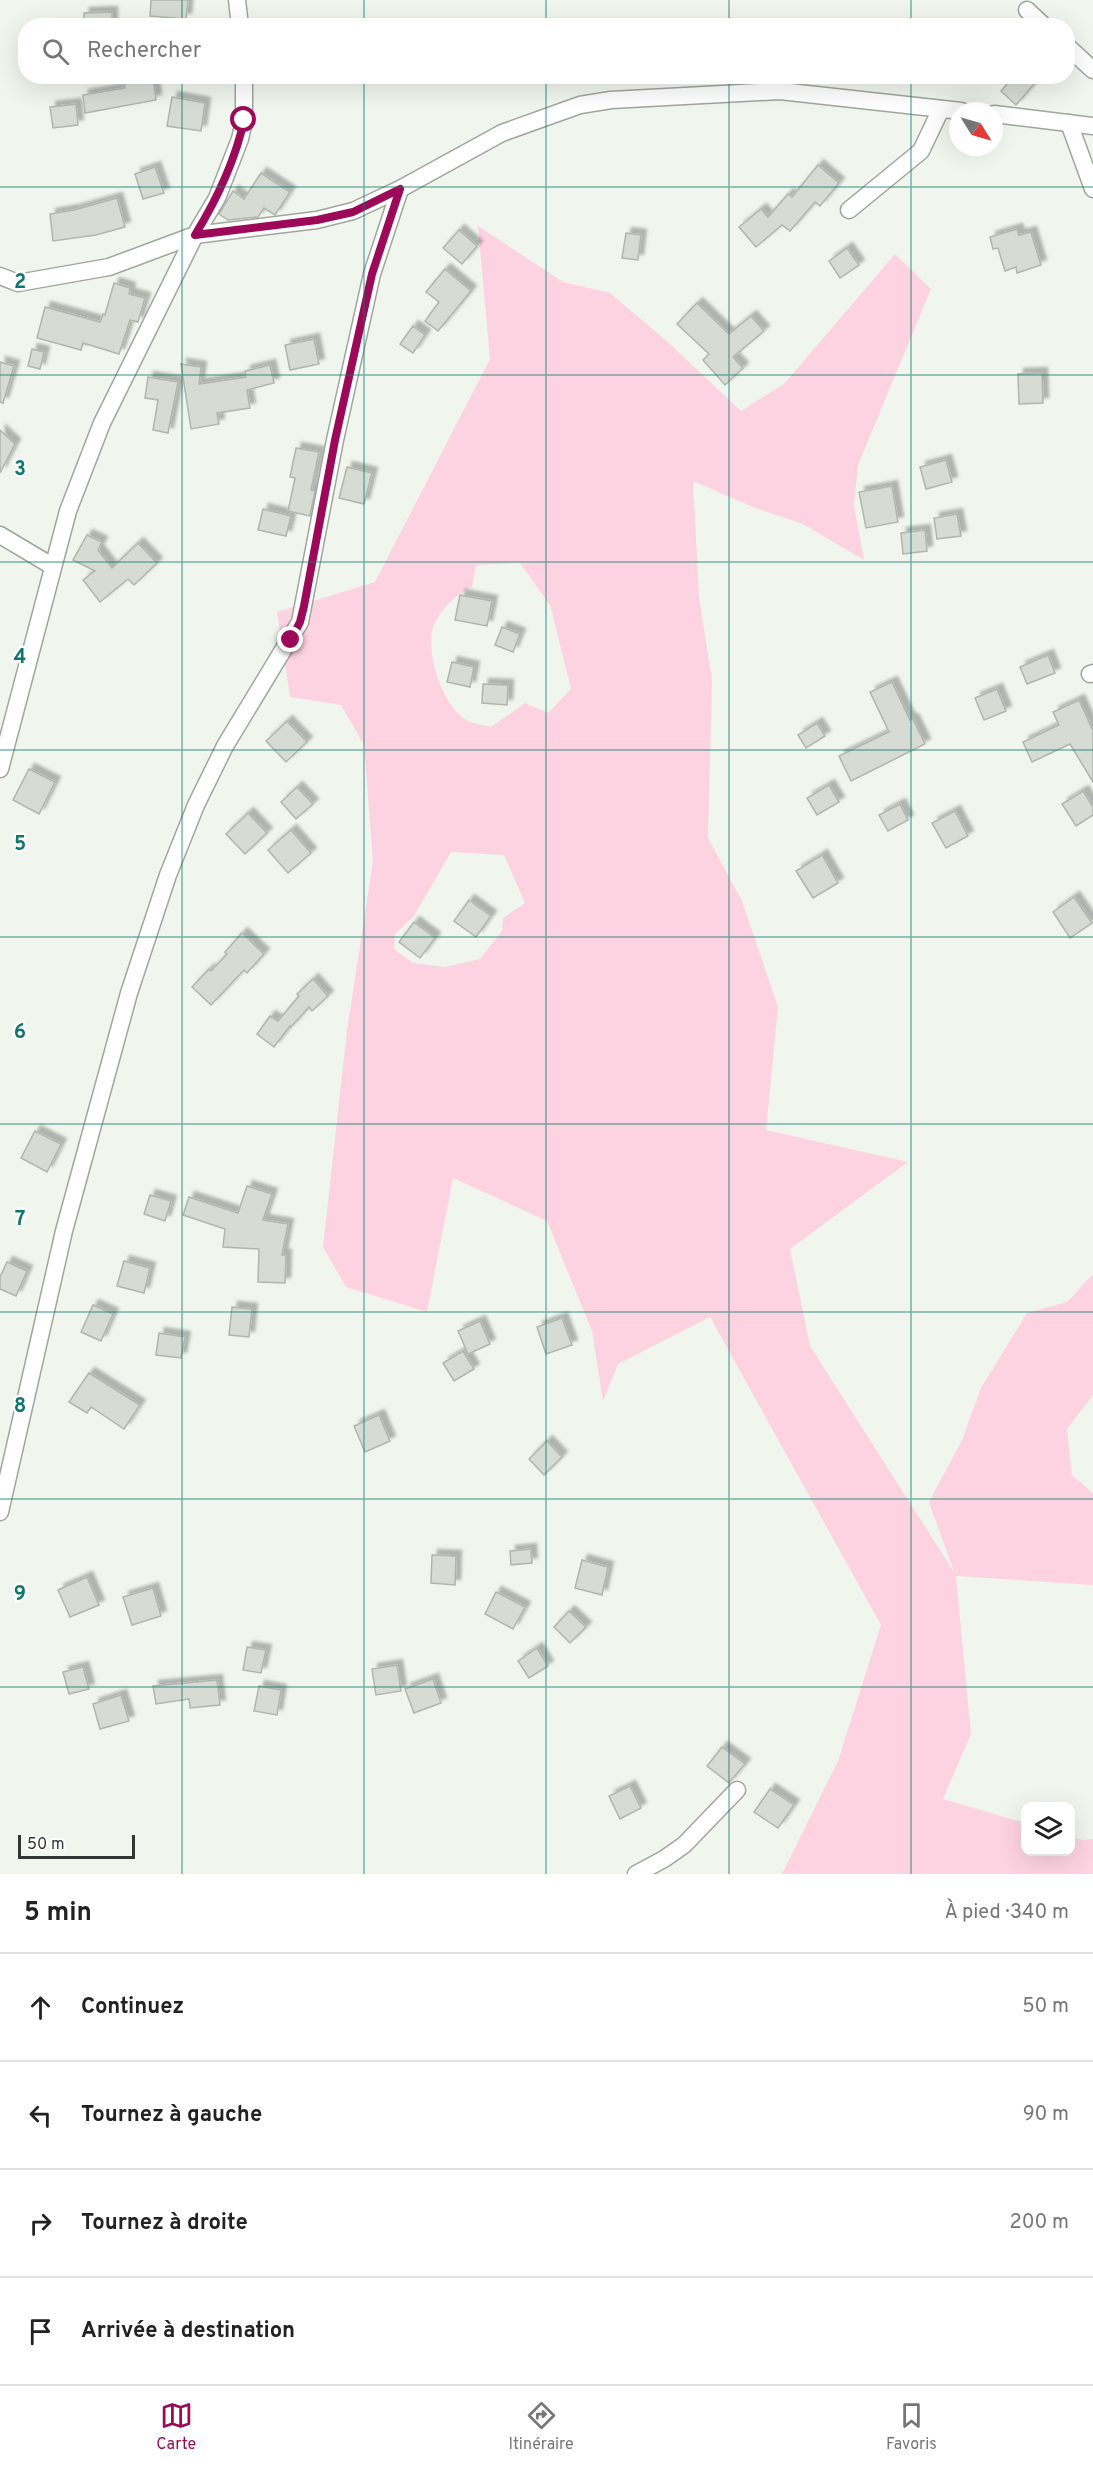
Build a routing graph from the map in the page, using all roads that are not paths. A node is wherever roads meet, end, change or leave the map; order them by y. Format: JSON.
{"nodes":[{"id":1,"x":237,"y":0,"type":"edge"},
{"id":2,"x":1027,"y":10,"type":"dead end"},
{"id":3,"x":239,"y":18,"type":"edge"},
{"id":4,"x":1036,"y":18,"type":"edge"},
{"id":5,"x":1075,"y":53,"type":"edge"},
{"id":6,"x":1093,"y":70,"type":"edge"},
{"id":7,"x":244,"y":84,"type":"edge"},
{"id":8,"x":940,"y":109,"type":"junction"},
{"id":9,"x":949,"y":110,"type":"edge"},
{"id":10,"x":1003,"y":115,"type":"edge"},
{"id":11,"x":1069,"y":123,"type":"junction"},
{"id":12,"x":1093,"y":126,"type":"edge"},
{"id":13,"x":400,"y":189,"type":"junction"},
{"id":14,"x":1093,"y":189,"type":"edge"},
{"id":15,"x":849,"y":210,"type":"dead end"},
{"id":16,"x":195,"y":235,"type":"junction"},
{"id":17,"x":0,"y":276,"type":"edge"},
{"id":18,"x":0,"y":535,"type":"edge"},
{"id":19,"x":52,"y":566,"type":"junction"},
{"id":20,"x":0,"y":770,"type":"edge"},
{"id":21,"x":0,"y":1512,"type":"edge"},
{"id":22,"x":737,"y":1790,"type":"dead end"},
{"id":23,"x":636,"y":1874,"type":"edge"}],
"edges":[{"from":1,"to":3,"type":"street"},
{"from":2,"to":4,"type":"street"},
{"from":5,"to":6,"type":"street"},
{"from":7,"to":16,"type":"street"},
{"from":8,"to":9,"type":"street"},
{"from":8,"to":13,"type":"street"},
{"from":8,"to":15,"type":"street"},
{"from":10,"to":11,"type":"street"},
{"from":11,"to":12,"type":"street"},
{"from":11,"to":14,"type":"street"},
{"from":13,"to":16,"type":"street"},
{"from":13,"to":21,"type":"street"},
{"from":16,"to":17,"type":"street"},
{"from":16,"to":19,"type":"street"},
{"from":18,"to":19,"type":"street"},
{"from":19,"to":20,"type":"street"},
{"from":22,"to":23,"type":"street"}]}
